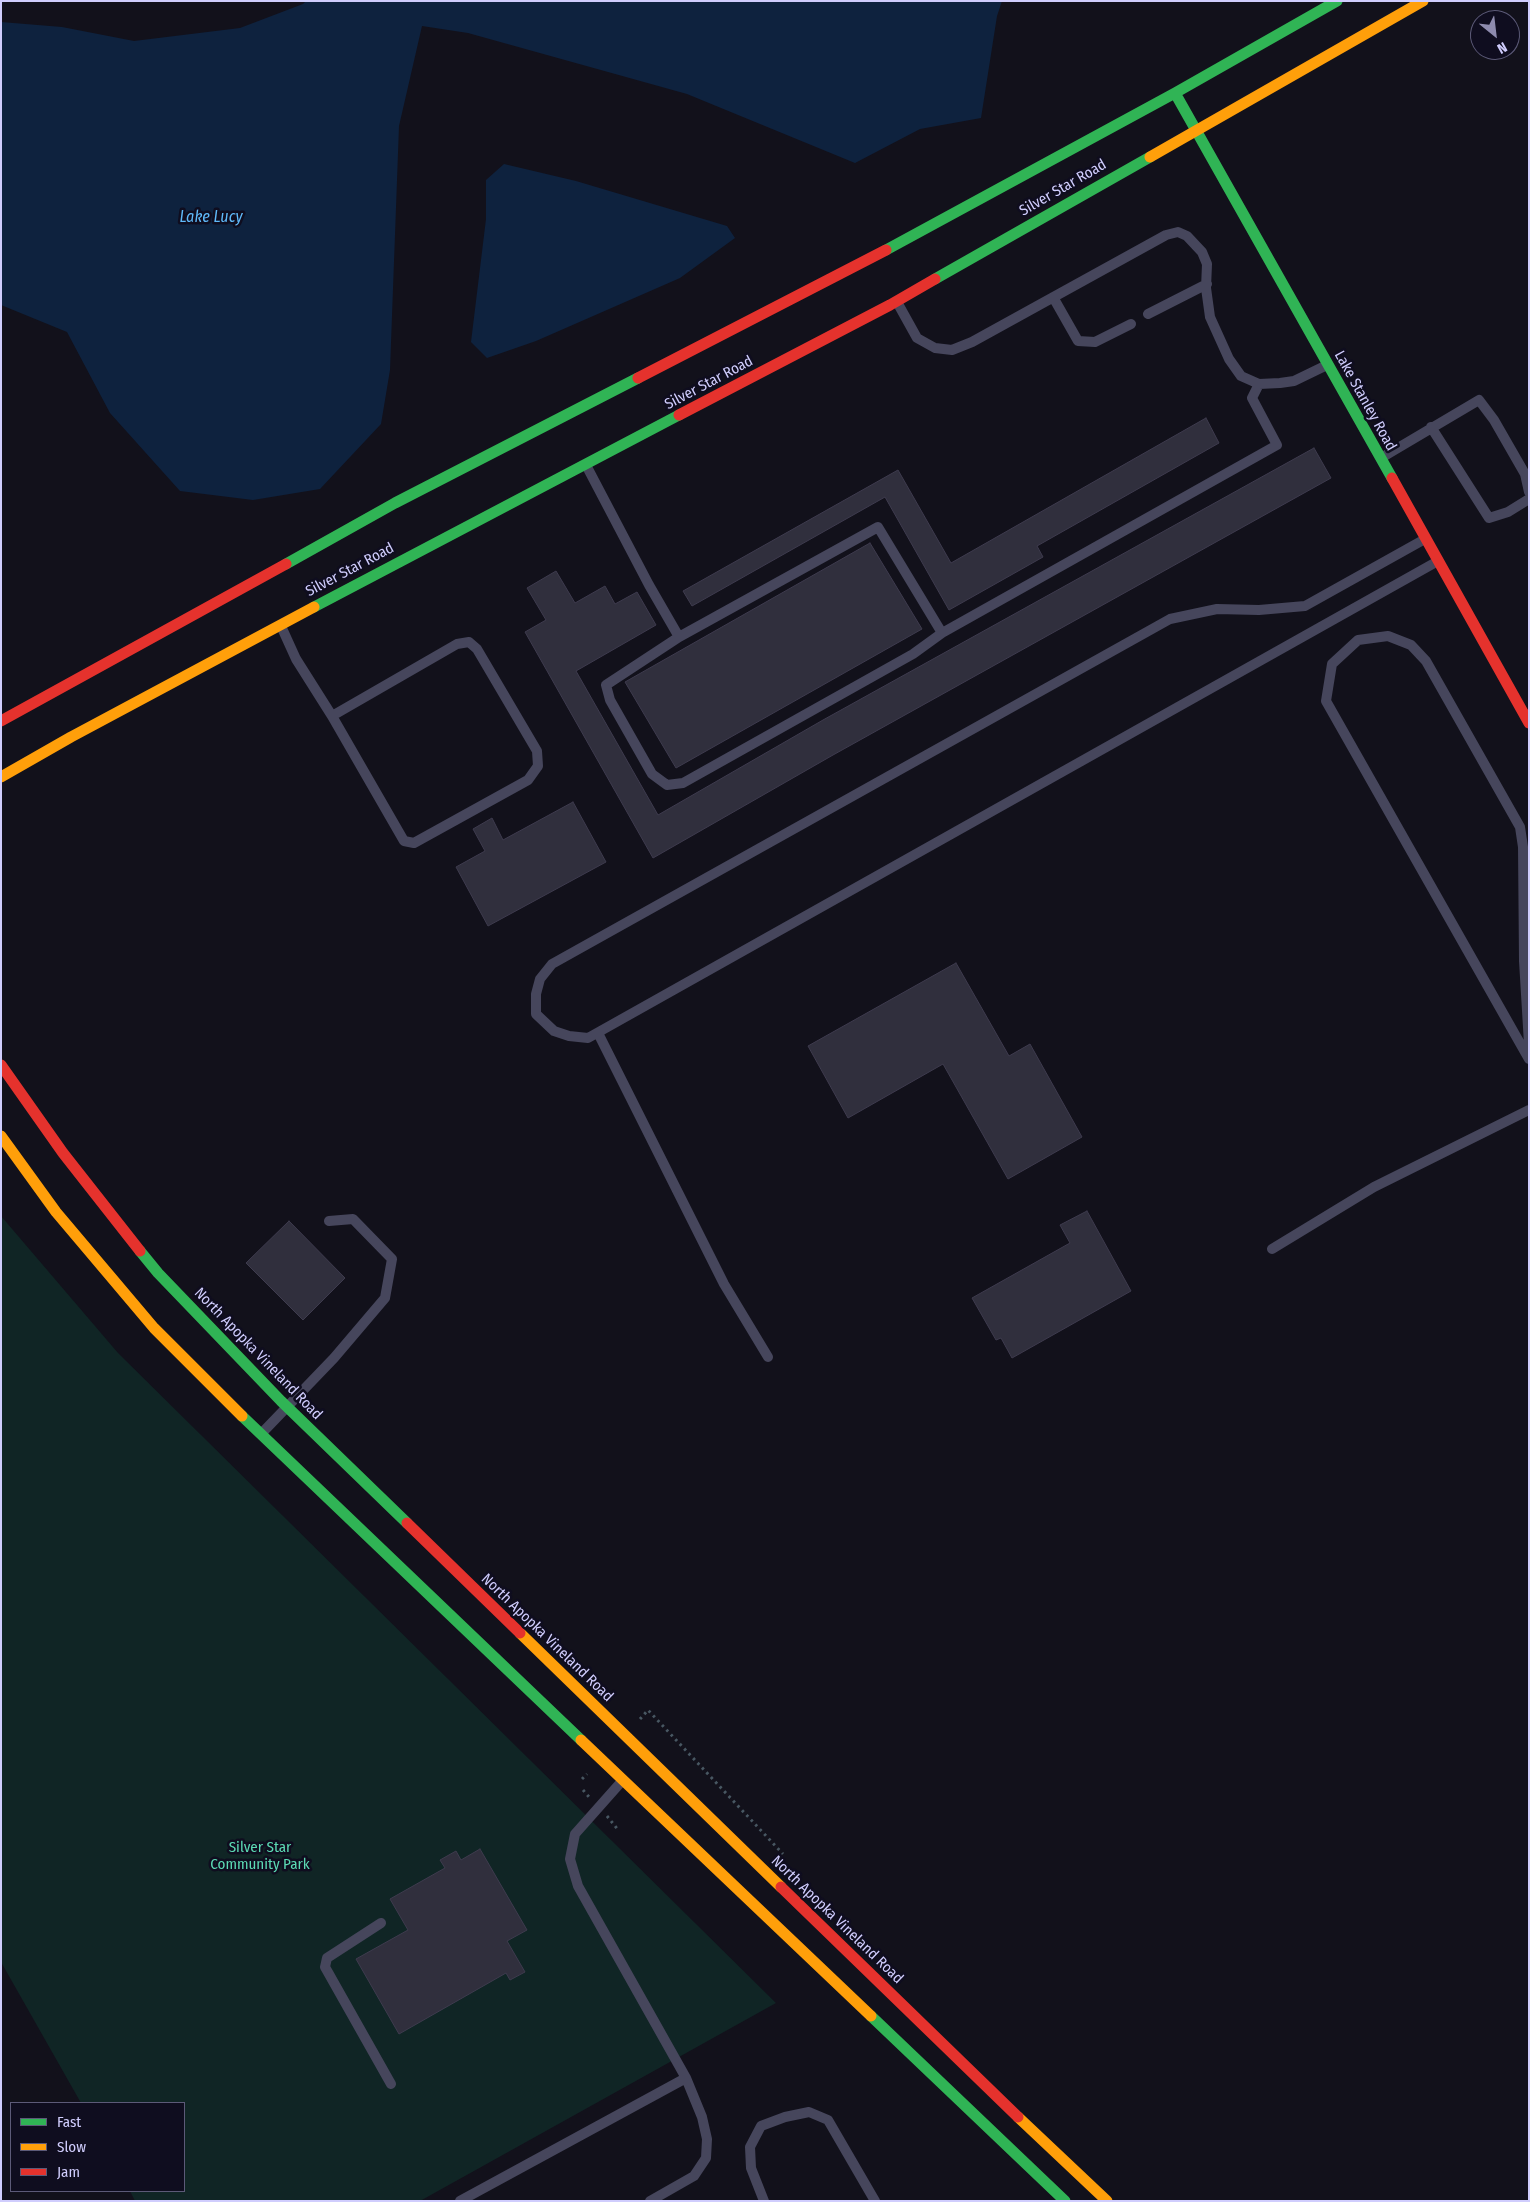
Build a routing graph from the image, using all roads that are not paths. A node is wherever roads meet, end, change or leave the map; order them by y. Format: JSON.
{"nodes":[{"id":1,"x":1337,"y":1,"type":"edge"},
{"id":2,"x":1422,"y":1,"type":"edge"},
{"id":3,"x":1175,"y":93,"type":"junction"},
{"id":4,"x":1195,"y":130,"type":"junction"},
{"id":5,"x":1207,"y":284,"type":"junction"},
{"id":6,"x":1053,"y":297,"type":"junction"},
{"id":7,"x":897,"y":301,"type":"junction"},
{"id":8,"x":1148,"y":314,"type":"dead end"},
{"id":9,"x":1131,"y":324,"type":"dead end"},
{"id":10,"x":1328,"y":365,"type":"junction"},
{"id":11,"x":1259,"y":384,"type":"junction"},
{"id":12,"x":1431,"y":427,"type":"junction"},
{"id":13,"x":1380,"y":458,"type":"junction"},
{"id":14,"x":586,"y":464,"type":"junction"},
{"id":15,"x":1529,"y":492,"type":"edge"},
{"id":16,"x":1529,"y":499,"type":"edge"},
{"id":17,"x":1426,"y":539,"type":"junction"},
{"id":18,"x":1438,"y":561,"type":"junction"},
{"id":19,"x":280,"y":625,"type":"junction"},
{"id":20,"x":942,"y":633,"type":"junction"},
{"id":21,"x":680,"y":637,"type":"junction"},
{"id":22,"x":332,"y":716,"type":"junction"},
{"id":23,"x":1,"y":721,"type":"edge"},
{"id":24,"x":1529,"y":723,"type":"edge"},
{"id":25,"x":1,"y":777,"type":"edge"},
{"id":26,"x":598,"y":1033,"type":"junction"},
{"id":27,"x":1529,"y":1044,"type":"edge"},
{"id":28,"x":1529,"y":1059,"type":"edge"},
{"id":29,"x":1,"y":1065,"type":"edge"},
{"id":30,"x":1529,"y":1110,"type":"edge"},
{"id":31,"x":1,"y":1136,"type":"edge"},
{"id":32,"x":329,"y":1221,"type":"dead end"},
{"id":33,"x":1272,"y":1249,"type":"dead end"},
{"id":34,"x":768,"y":1357,"type":"dead end"},
{"id":35,"x":288,"y":1407,"type":"junction"},
{"id":36,"x":260,"y":1435,"type":"junction"},
{"id":37,"x":622,"y":1780,"type":"junction"},
{"id":38,"x":381,"y":1923,"type":"dead end"},
{"id":39,"x":686,"y":2078,"type":"junction"},
{"id":40,"x":391,"y":2084,"type":"dead end"},
{"id":41,"x":460,"y":2201,"type":"edge"},
{"id":42,"x":650,"y":2201,"type":"edge"},
{"id":43,"x":764,"y":2201,"type":"edge"},
{"id":44,"x":875,"y":2201,"type":"edge"},
{"id":45,"x":1065,"y":2201,"type":"edge"},
{"id":46,"x":1107,"y":2201,"type":"edge"}],
"edges":[{"from":1,"to":3,"type":"main road","name":"Silver Star Road"},
{"from":2,"to":4,"type":"main road","name":"Silver Star Road"},
{"from":3,"to":4,"type":"main road","name":"Lake Stanley Road"},
{"from":3,"to":23,"type":"main road","name":"Silver Star Road"},
{"from":4,"to":7,"type":"main road","name":"Silver Star Road"},
{"from":4,"to":10,"type":"main road","name":"Lake Stanley Road"},
{"from":5,"to":6,"type":"lane"},
{"from":5,"to":8,"type":"lane"},
{"from":5,"to":11,"type":"lane"},
{"from":6,"to":7,"type":"lane"},
{"from":6,"to":9,"type":"lane"},
{"from":7,"to":14,"type":"main road","name":"Silver Star Road"},
{"from":10,"to":11,"type":"lane"},
{"from":10,"to":13,"type":"main road","name":"Lake Stanley Road"},
{"from":11,"to":20,"type":"lane"},
{"from":12,"to":13,"type":"lane"},
{"from":12,"to":15,"type":"lane"},
{"from":12,"to":16,"type":"lane"},
{"from":13,"to":17,"type":"main road","name":"Lake Stanley Road"},
{"from":14,"to":19,"type":"main road","name":"Silver Star Road"},
{"from":14,"to":21,"type":"lane"},
{"from":17,"to":18,"type":"main road","name":"Lake Stanley Road"},
{"from":17,"to":26,"type":"lane"},
{"from":18,"to":24,"type":"main road","name":"Lake Stanley Road"},
{"from":18,"to":26,"type":"lane"},
{"from":19,"to":22,"type":"lane"},
{"from":19,"to":25,"type":"main road","name":"Silver Star Road"},
{"from":20,"to":21,"type":"lane"},
{"from":20,"to":21,"type":"lane"},
{"from":22,"to":22,"type":"lane"},
{"from":26,"to":34,"type":"lane"},
{"from":27,"to":28,"type":"lane"},
{"from":29,"to":35,"type":"main road","name":"North Apopka Vineland Road"},
{"from":30,"to":33,"type":"lane"},
{"from":31,"to":36,"type":"main road"},
{"from":32,"to":35,"type":"lane"},
{"from":35,"to":36,"type":"lane"},
{"from":35,"to":46,"type":"main road","name":"North Apopka Vineland Road"},
{"from":36,"to":37,"type":"main road"},
{"from":37,"to":39,"type":"lane"},
{"from":37,"to":45,"type":"main road"},
{"from":38,"to":40,"type":"lane"},
{"from":39,"to":41,"type":"lane"},
{"from":39,"to":42,"type":"lane"},
{"from":43,"to":44,"type":"lane"}]}
